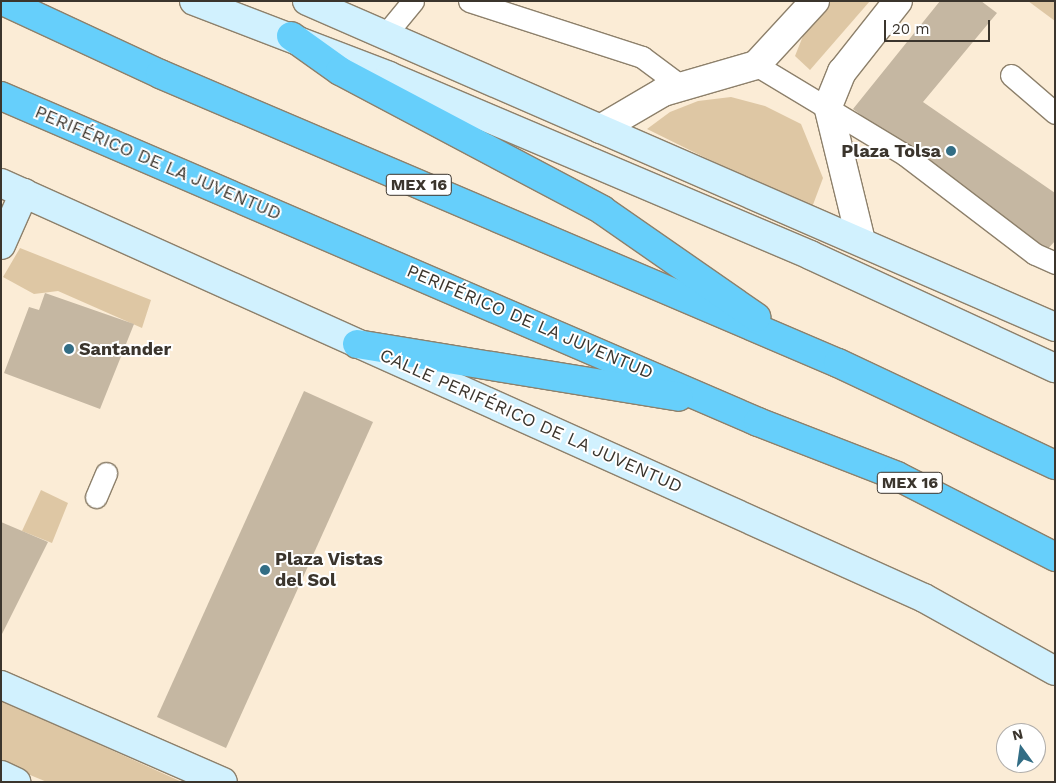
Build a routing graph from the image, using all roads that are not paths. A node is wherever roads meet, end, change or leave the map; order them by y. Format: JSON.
{"nodes":[{"id":1,"x":2,"y":1,"type":"edge"},
{"id":2,"x":194,"y":1,"type":"edge"},
{"id":3,"x":307,"y":1,"type":"edge"},
{"id":4,"x":413,"y":1,"type":"edge"},
{"id":5,"x":469,"y":1,"type":"edge"},
{"id":6,"x":815,"y":1,"type":"edge"},
{"id":7,"x":898,"y":1,"type":"edge"},
{"id":8,"x":385,"y":35,"type":"junction"},
{"id":9,"x":291,"y":36,"type":"junction"},
{"id":10,"x":756,"y":65,"type":"junction"},
{"id":11,"x":1011,"y":75,"type":"dead end"},
{"id":12,"x":681,"y":86,"type":"junction"},
{"id":13,"x":1,"y":96,"type":"edge"},
{"id":14,"x":828,"y":106,"type":"junction"},
{"id":15,"x":1055,"y":113,"type":"edge"},
{"id":16,"x":600,"y":129,"type":"junction"},
{"id":17,"x":13,"y":188,"type":"edge"},
{"id":18,"x":860,"y":241,"type":"junction"},
{"id":19,"x":1,"y":245,"type":"edge"},
{"id":20,"x":1055,"y":262,"type":"edge"},
{"id":21,"x":1055,"y":327,"type":"edge"},
{"id":22,"x":357,"y":344,"type":"junction"},
{"id":23,"x":796,"y":346,"type":"junction"},
{"id":24,"x":1055,"y":368,"type":"edge"},
{"id":25,"x":720,"y":404,"type":"junction"},
{"id":26,"x":1055,"y":465,"type":"edge"},
{"id":27,"x":106,"y":473,"type":"dead end"},
{"id":28,"x":96,"y":498,"type":"dead end"},
{"id":29,"x":1055,"y":557,"type":"edge"},
{"id":30,"x":1055,"y":671,"type":"edge"},
{"id":31,"x":1,"y":685,"type":"edge"},
{"id":32,"x":1,"y":775,"type":"edge"},
{"id":33,"x":16,"y":782,"type":"edge"},
{"id":34,"x":223,"y":782,"type":"edge"}],
"edges":[{"from":1,"to":23,"type":"highway","number":"MEX 16"},
{"from":2,"to":9,"type":"main road"},
{"from":3,"to":8,"type":"main road"},
{"from":4,"to":8,"type":"lane"},
{"from":5,"to":12,"type":"lane"},
{"from":6,"to":10,"type":"street"},
{"from":7,"to":14,"type":"street"},
{"from":8,"to":16,"type":"main road"},
{"from":9,"to":23,"type":"highway"},
{"from":9,"to":24,"type":"main road"},
{"from":10,"to":12,"type":"street"},
{"from":10,"to":14,"type":"lane"},
{"from":11,"to":15,"type":"lane"},
{"from":12,"to":16,"type":"street"},
{"from":13,"to":25,"type":"highway","name":"PERIFÉRICO DE LA JUVENTUD","number":"MEX 16"},
{"from":14,"to":18,"type":"street"},
{"from":14,"to":20,"type":"lane"},
{"from":16,"to":18,"type":"main road"},
{"from":17,"to":19,"type":"main road"},
{"from":17,"to":22,"type":"main road","name":"CALLE PERIFÉRICO DE LA JUVENTUD"},
{"from":18,"to":21,"type":"main road"},
{"from":22,"to":25,"type":"highway"},
{"from":22,"to":30,"type":"main road","name":"CALLE PERIFÉRICO DE LA JUVENTUD"},
{"from":23,"to":26,"type":"highway","number":"MEX 16"},
{"from":25,"to":29,"type":"highway","name":"PERIFÉRICO DE LA JUVENTUD","number":"MEX 16"},
{"from":27,"to":28,"type":"lane"},
{"from":31,"to":34,"type":"main road"},
{"from":32,"to":33,"type":"main road"}]}
